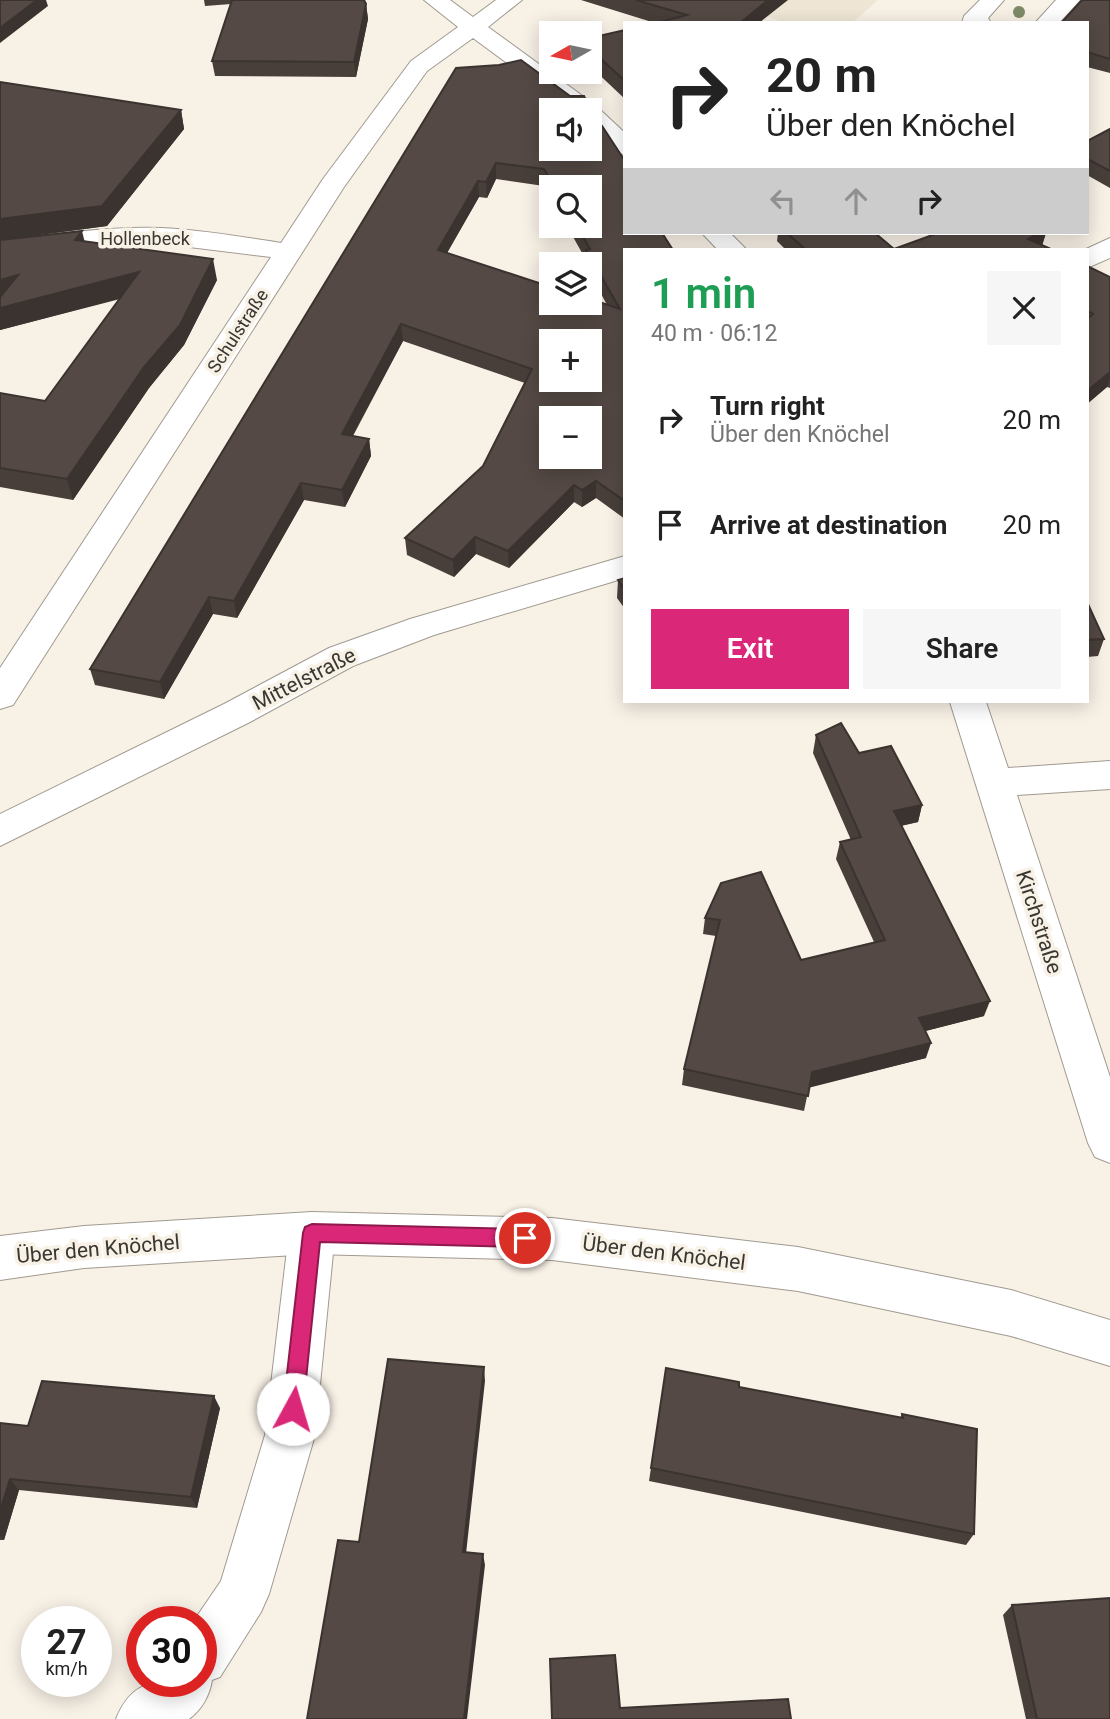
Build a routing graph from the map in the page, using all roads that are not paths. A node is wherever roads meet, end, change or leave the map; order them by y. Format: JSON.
{"nodes":[{"id":1,"x":435,"y":0,"type":"edge"},
{"id":2,"x":511,"y":0,"type":"edge"},
{"id":3,"x":993,"y":0,"type":"edge"},
{"id":4,"x":975,"y":21,"type":"edge"},
{"id":5,"x":470,"y":27,"type":"junction"},
{"id":6,"x":569,"y":98,"type":"edge"},
{"id":7,"x":602,"y":125,"type":"edge"},
{"id":8,"x":623,"y":145,"type":"edge"},
{"id":9,"x":717,"y":235,"type":"edge"},
{"id":10,"x":1110,"y":246,"type":"edge"},
{"id":11,"x":731,"y":248,"type":"edge"},
{"id":12,"x":0,"y":250,"type":"edge"},
{"id":13,"x":289,"y":252,"type":"junction"},
{"id":14,"x":1089,"y":260,"type":"edge"},
{"id":15,"x":1089,"y":262,"type":"edge"},
{"id":16,"x":1110,"y":273,"type":"edge"},
{"id":17,"x":623,"y":568,"type":"edge"},
{"id":18,"x":0,"y":696,"type":"edge"},
{"id":19,"x":968,"y":703,"type":"edge"},
{"id":20,"x":1110,"y":775,"type":"edge"},
{"id":21,"x":994,"y":783,"type":"junction"},
{"id":22,"x":0,"y":831,"type":"edge"},
{"id":23,"x":1110,"y":1143,"type":"edge"},
{"id":24,"x":312,"y":1233,"type":"junction"},
{"id":25,"x":0,"y":1258,"type":"edge"},
{"id":26,"x":1110,"y":1343,"type":"edge"},
{"id":27,"x":217,"y":1634,"type":"edge"},
{"id":28,"x":174,"y":1697,"type":"edge"},
{"id":29,"x":144,"y":1719,"type":"edge"}],
"edges":[{"from":1,"to":5,"type":"street"},
{"from":2,"to":5,"type":"street","name":"Schulstraße"},
{"from":3,"to":4,"type":"street"},
{"from":5,"to":6,"type":"street"},
{"from":5,"to":13,"type":"street","name":"Schulstraße"},
{"from":7,"to":8,"type":"street"},
{"from":9,"to":11,"type":"street"},
{"from":10,"to":14,"type":"street"},
{"from":12,"to":13,"type":"street","name":"Hollenbeck"},
{"from":13,"to":18,"type":"street","name":"Schulstraße"},
{"from":15,"to":16,"type":"street"},
{"from":17,"to":22,"type":"street","name":"Mittelstraße"},
{"from":19,"to":21,"type":"street","name":"Kirchstraße"},
{"from":20,"to":21,"type":"street"},
{"from":21,"to":23,"type":"street","name":"Kirchstraße"},
{"from":24,"to":25,"type":"street","name":"Über den Knöchel"},
{"from":24,"to":26,"type":"street","name":"Über den Knöchel"},
{"from":24,"to":27,"type":"street"},
{"from":28,"to":29,"type":"street"}]}
